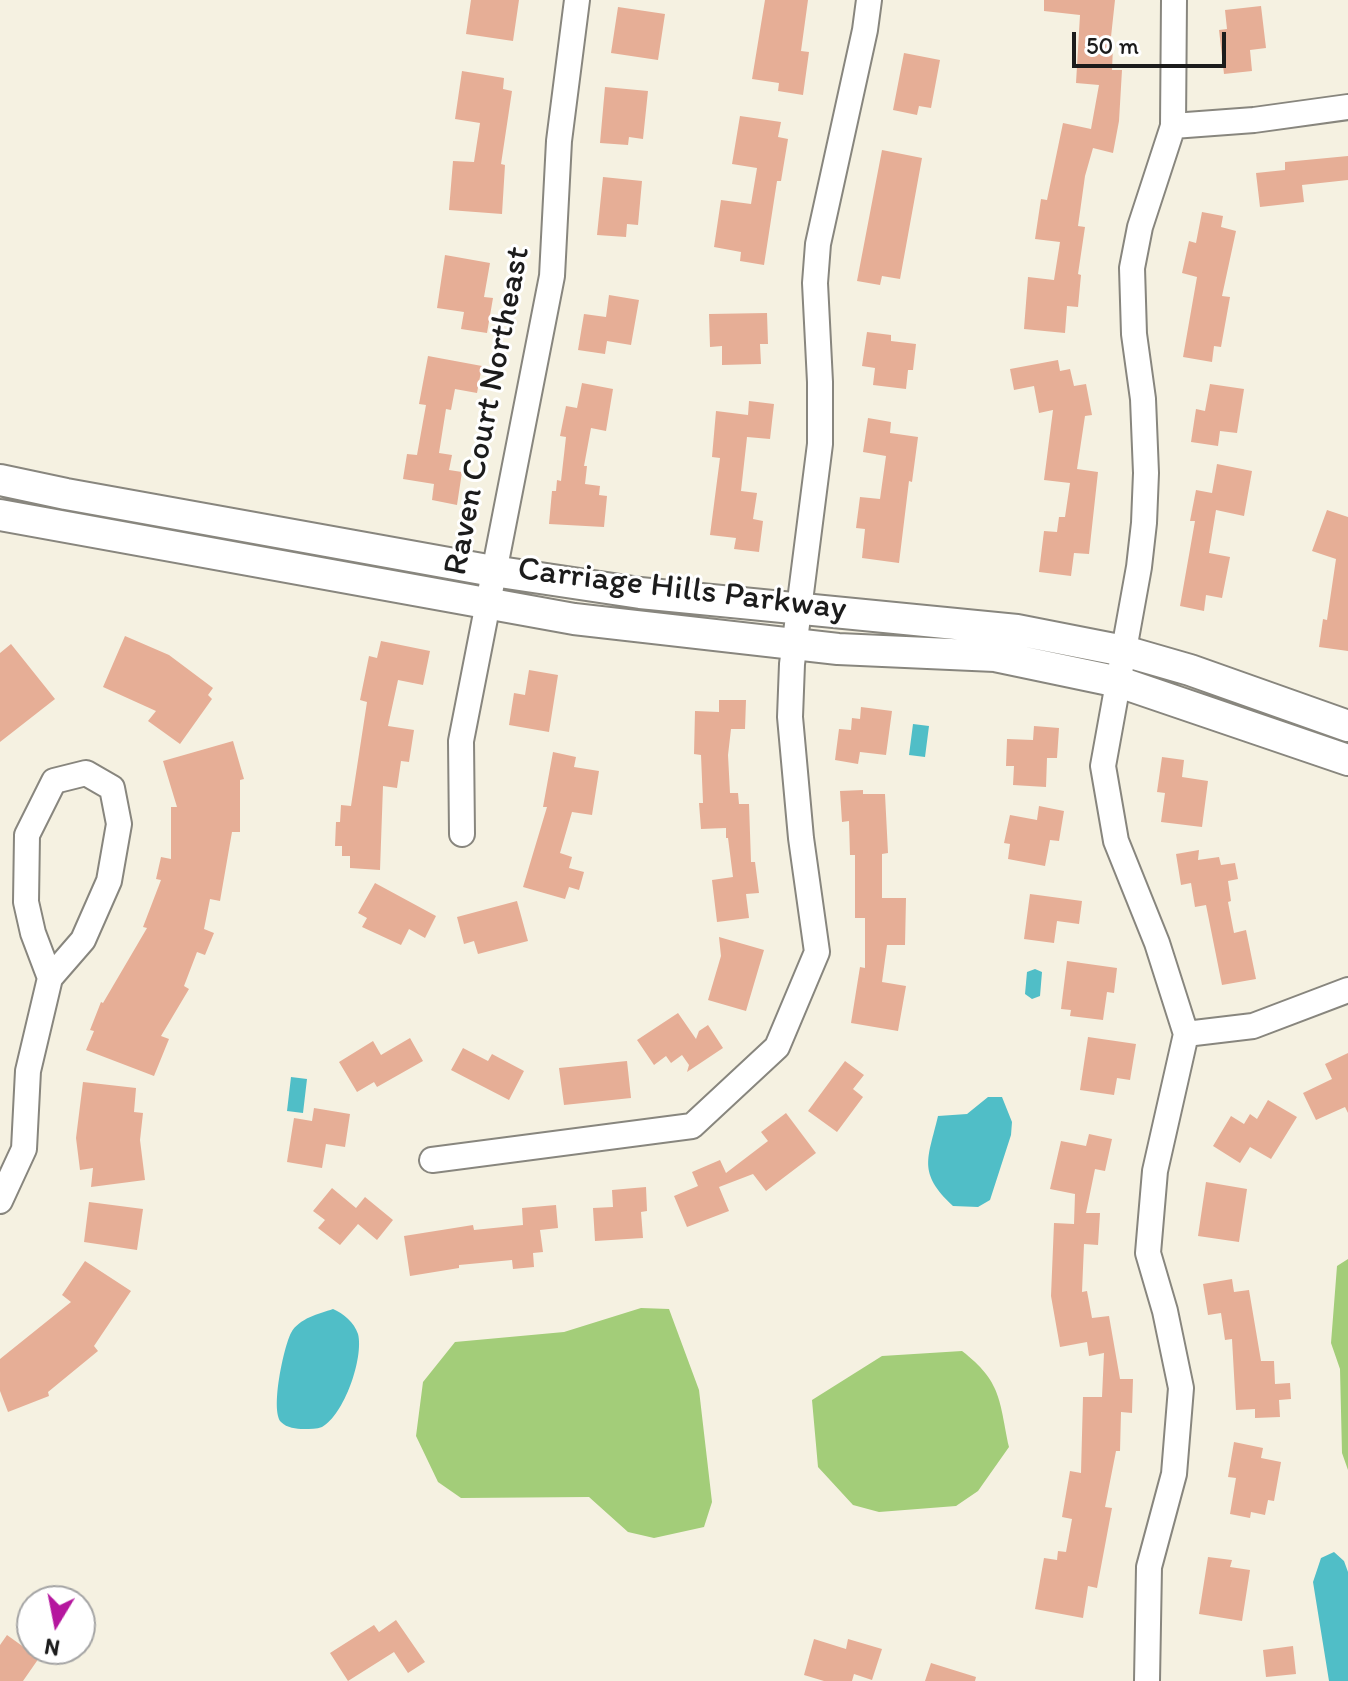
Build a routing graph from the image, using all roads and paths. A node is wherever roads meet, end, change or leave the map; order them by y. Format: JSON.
{"nodes":[{"id":1,"x":577,"y":0,"type":"edge"},
{"id":2,"x":869,"y":0,"type":"edge"},
{"id":3,"x":1174,"y":0,"type":"edge"},
{"id":4,"x":1348,"y":107,"type":"edge"},
{"id":5,"x":1173,"y":126,"type":"junction"},
{"id":6,"x":0,"y":480,"type":"edge"},
{"id":7,"x":0,"y":515,"type":"edge"},
{"id":8,"x":493,"y":571,"type":"junction"},
{"id":9,"x":487,"y":603,"type":"junction"},
{"id":10,"x":800,"y":610,"type":"junction"},
{"id":11,"x":795,"y":643,"type":"junction"},
{"id":12,"x":1124,"y":651,"type":"junction"},
{"id":13,"x":1119,"y":682,"type":"junction"},
{"id":14,"x":1348,"y":726,"type":"edge"},
{"id":15,"x":1348,"y":760,"type":"edge"},
{"id":16,"x":462,"y":834,"type":"dead end"},
{"id":17,"x":50,"y":978,"type":"junction"},
{"id":18,"x":1348,"y":990,"type":"edge"},
{"id":19,"x":1186,"y":1034,"type":"junction"},
{"id":20,"x":432,"y":1160,"type":"dead end"},
{"id":21,"x":0,"y":1201,"type":"edge"},
{"id":22,"x":1147,"y":1681,"type":"edge"}],
"edges":[{"from":1,"to":8,"type":"street","name":"Raven Court Northeast"},
{"from":2,"to":10,"type":"street"},
{"from":3,"to":5,"type":"street"},
{"from":4,"to":5,"type":"street"},
{"from":5,"to":12,"type":"street"},
{"from":6,"to":8,"type":"street","name":"Carriage Hills Parkway"},
{"from":7,"to":9,"type":"street","name":"Carriage Hills Parkway"},
{"from":8,"to":9,"type":"street","name":"Raven Court Northeast"},
{"from":8,"to":10,"type":"street","name":"Carriage Hills Parkway"},
{"from":9,"to":11,"type":"street","name":"Carriage Hills Parkway"},
{"from":9,"to":16,"type":"street","name":"Raven Court Northeast"},
{"from":10,"to":11,"type":"street"},
{"from":10,"to":12,"type":"street","name":"Carriage Hills Parkway"},
{"from":11,"to":13,"type":"street","name":"Carriage Hills Parkway"},
{"from":11,"to":20,"type":"street"},
{"from":12,"to":13,"type":"street"},
{"from":12,"to":14,"type":"street","name":"Carriage Hills Parkway"},
{"from":13,"to":15,"type":"street","name":"Carriage Hills Parkway"},
{"from":13,"to":19,"type":"street"},
{"from":17,"to":17,"type":"street"},
{"from":17,"to":21,"type":"street"},
{"from":18,"to":19,"type":"street"},
{"from":19,"to":22,"type":"street"}]}
